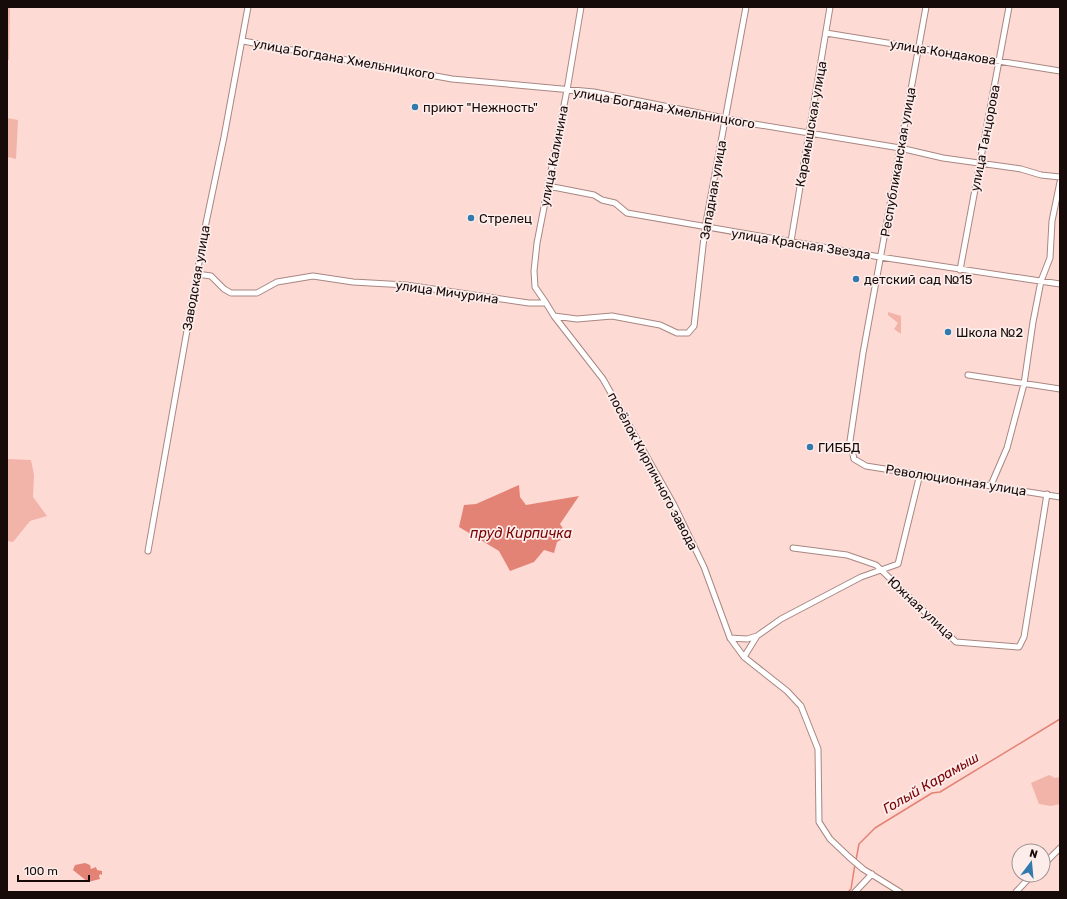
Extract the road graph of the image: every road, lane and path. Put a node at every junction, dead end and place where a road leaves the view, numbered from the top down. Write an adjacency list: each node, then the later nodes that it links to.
1 (248, 7): 8 (street, Заводская улица)
2 (582, 7): 12 (street, улица Калинина)
3 (746, 7): 13 (street, Западная улица)
4 (830, 7): 7 (street, Карамышская улица)
5 (926, 7): 9 (street, Республиканская улица)
6 (1009, 7): 10 (street, улица Танцорова)
7 (826, 33): 9 (street, улица Кондакова); 14 (street, Карамышская улица)
8 (243, 41): 12 (street, улица Богдана Хмельницкого); 24 (street, Заводская улица)
9 (919, 48): 10 (street, улица Кондакова); 15 (street, Республиканская улица)
10 (999, 60): 11 (street, улица Кондакова); 16 (street, улица Танцорова)
11 (1060, 71)
12 (567, 90): 13 (street, улица Богдана Хмельницкого); 19 (street, улица Калинина)
13 (726, 118): 14 (street, улица Богдана Хмельницкого); 20 (street, Западная улица)
14 (810, 133): 15 (street, улица Богдана Хмельницкого); 21 (street, Карамышская улица)
15 (900, 148): 16 (street, улица Богдана Хмельницкого); 22 (street, Республиканская улица)
16 (981, 164): 17 (street, улица Богдана Хмельницкого); 23 (street, улица Танцорова)
17 (1060, 177)
18 (1060, 182): 25 (street)
19 (548, 186): 20 (street, улица Красная Звезда); 27 (street, улица Калинина)
20 (705, 228): 21 (street, улица Красная Звезда); 28 (street, Западная улица)
21 (791, 241): 22 (street, улица Красная Звезда)
22 (880, 257): 23 (street, улица Красная Звезда); 32 (street, Республиканская улица)
23 (960, 270): 25 (street, улица Красная Звезда)
24 (197, 274): 27 (street, улица Мичурина); 38 (street, Заводская улица)
25 (1041, 281): 26 (street, улица Красная Звезда); 30 (street)
26 (1060, 284)
27 (546, 303): 28 (street)
28 (554, 316): 41 (street, посёлок Кирпичного завода)
29 (968, 375): 30 (street)
30 (1024, 384): 31 (street); 34 (street)
31 (1060, 389)
32 (854, 459): 33 (street, Революционная улица)
33 (920, 474): 34 (street, Революционная улица); 39 (street)
34 (992, 485): 35 (street, Революционная улица)
35 (1047, 494): 36 (street, Революционная улица); 39 (street, Южная улица)
36 (1060, 497)
37 (793, 548): 39 (street, Южная улица)
38 (148, 550)
39 (882, 571): 40 (street)
40 (757, 636): 41 (street); 42 (street)
41 (730, 638): 42 (street, посёлок Кирпичного завода)
42 (744, 657): 45 (street, посёлок Кирпичного завода)
43 (1060, 848): 44 (street)
44 (1051, 857)
45 (872, 874): 47 (street); 48 (street, посёлок Кирпичного завода)
46 (1024, 883): 49 (street)
47 (855, 892)
48 (900, 892)
49 (1016, 892)

